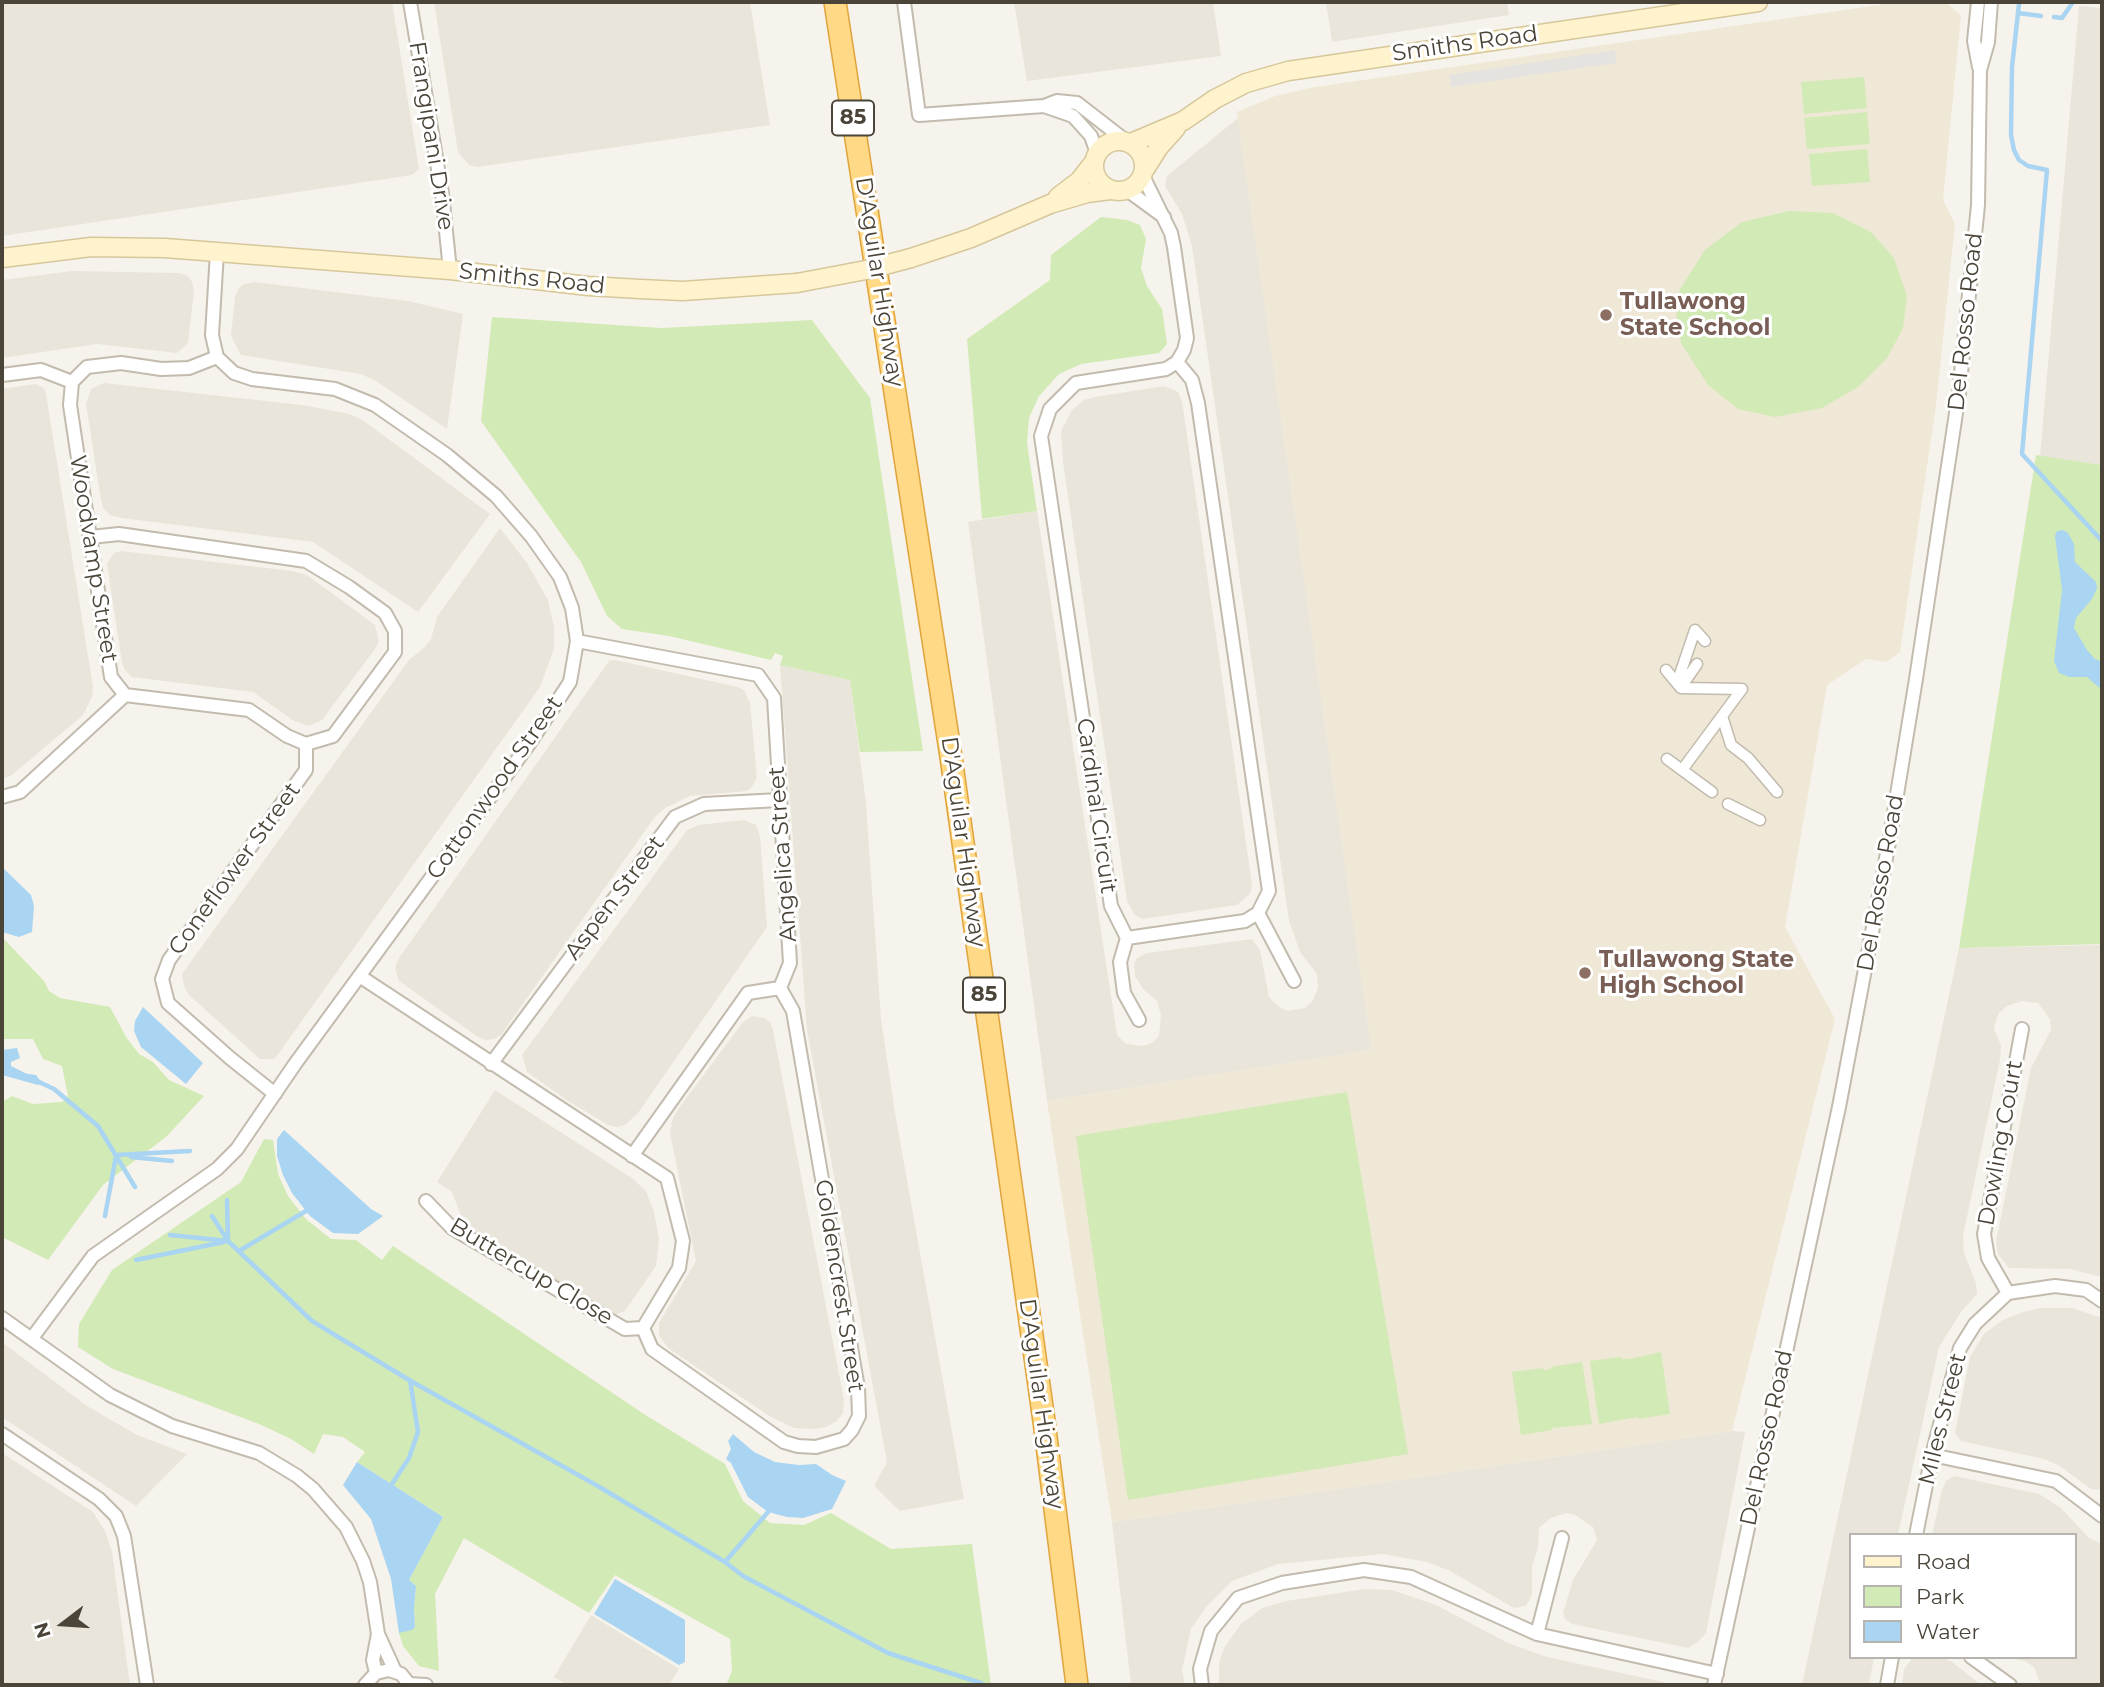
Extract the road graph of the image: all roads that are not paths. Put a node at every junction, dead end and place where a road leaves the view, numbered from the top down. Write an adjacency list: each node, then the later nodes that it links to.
1 (410, 2): 19 (street, Frangipani Drive)
2 (835, 2): 73 (highway, D'Aguilar Highway / 85)
3 (904, 2): 9 (street)
4 (1758, 2): 7 (main road, Smiths Road)
5 (1978, 2): 8 (street, Del Rosso Road)
6 (1991, 2): 8 (street, Del Rosso Road)
7 (1715, 5): 10 (main road, Smiths Road)
8 (1980, 70): 68 (street, Del Rosso Road)
9 (1044, 106): 11 (street); 12 (street)
10 (1183, 121): 11 (main road, Smiths Road); 13 (main road, Smiths Road)
11 (1128, 142): 12 (main road); 13 (main road)
12 (1095, 158): 14 (main road); 15 (main road, Smiths Road)
13 (1144, 172): 14 (main road); 16 (street)
14 (1119, 190): 15 (main road, Smiths Road); 16 (street)
15 (1050, 204): 19 (main road, Smiths Road, bridge)
16 (1164, 217): 21 (street)
17 (217, 252): 18 (main road, Smiths Road); 19 (main road, Smiths Road); 20 (street)
18 (2, 258)
19 (450, 270)
20 (217, 357): 23 (street); 25 (street, Cottonwood Street)
21 (1177, 362): 41 (street); 42 (street, Cardinal Circuit)
22 (2, 375): 23 (street)
23 (72, 382): 24 (street, Woodvamp Street)
24 (91, 537): 30 (street, Woodvamp Street); 32 (street)
25 (577, 641): 38 (street, Angelica Street); 43 (street, Cottonwood Street)
26 (1706, 641): 29 (street)
27 (1697, 664): 29 (street)
28 (1667, 670): 29 (street)
29 (1679, 685): 31 (street)
30 (125, 695): 32 (street); 37 (street)
31 (1722, 716): 34 (street); 36 (street)
32 (306, 744): 49 (street, Coneflower Street)
33 (1667, 759): 34 (street)
34 (1682, 770): 35 (street)
35 (1712, 792)
36 (1777, 792)
37 (2, 796)
38 (779, 800): 45 (street, Angelica Street); 48 (street, Aspen Street)
39 (1728, 804): 40 (street)
40 (1759, 820)
41 (1258, 913): 42 (street); 44 (street)
42 (1127, 938): 46 (street)
43 (361, 977): 48 (street); 49 (street, Cottonwood Street)
44 (1294, 981)
45 (780, 988): 50 (street); 55 (street, Goldencrest Street)
46 (1139, 1020)
47 (2022, 1029): 52 (street, Dowling Court)
48 (491, 1064): 50 (street)
49 (275, 1094): 56 (street, Cottonwood Street)
50 (632, 1156): 55 (street)
51 (426, 1201): 55 (street, Buttercup Close)
52 (2008, 1293): 53 (street); 58 (street, Miles Street)
53 (2102, 1301)
54 (2, 1318): 56 (street)
55 (643, 1328)
56 (32, 1338): 62 (street)
57 (2, 1434): 70 (street)
58 (1932, 1455): 59 (street); 60 (street, Miles Street)
59 (2102, 1516)
60 (1916, 1533)
61 (1562, 1538): 63 (street)
62 (378, 1634): 66 (street); 67 (street)
63 (1537, 1634): 68 (street); 74 (street)
64 (1892, 1659): 75 (street)
65 (1974, 1659): 76 (street)
66 (395, 1671): 67 (street); 69 (street)
67 (376, 1673): 71 (street)
68 (1715, 1680)
69 (410, 1684): 72 (street)
70 (147, 1685)
71 (365, 1685)
72 (426, 1685)
73 (1077, 1685)
74 (1202, 1685)
75 (1887, 1685)
76 (2010, 1685)

